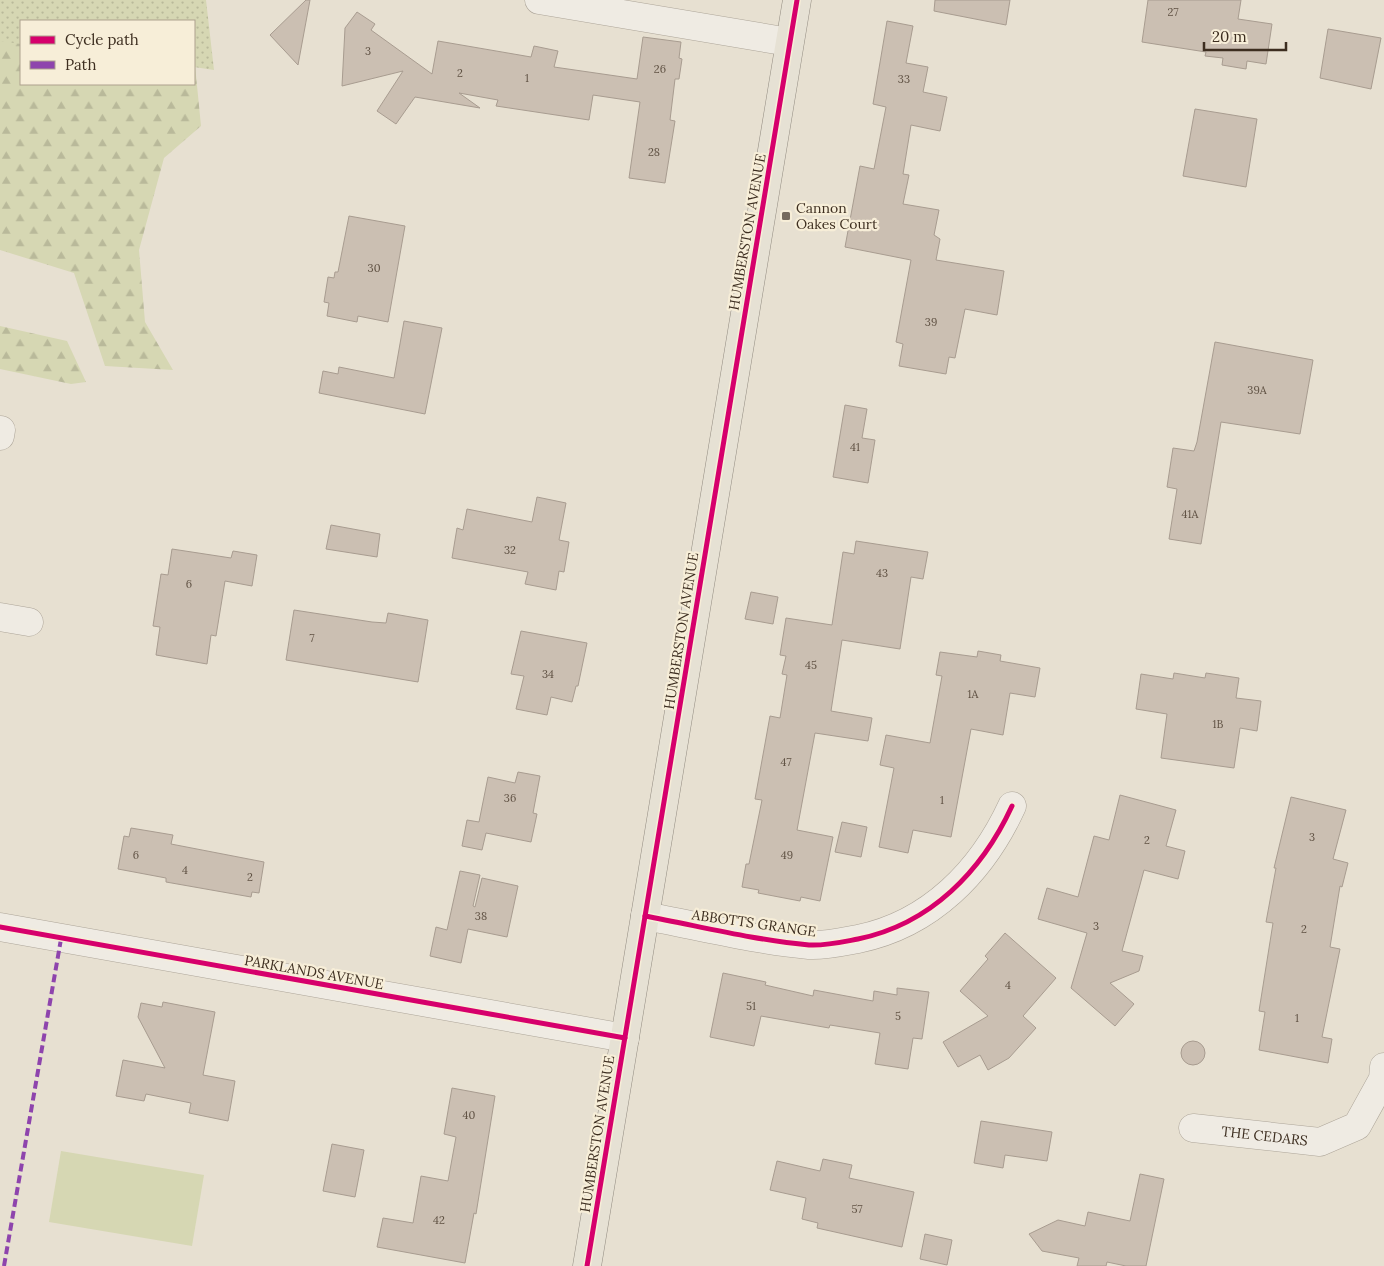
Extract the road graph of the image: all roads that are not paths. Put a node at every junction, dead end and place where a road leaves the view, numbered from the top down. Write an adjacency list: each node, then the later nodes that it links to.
1 (538, 0): 3 (street)
2 (797, 0): 3 (main road, HUMBERSTON AVENUE)
3 (789, 42): 7 (main road, HUMBERSTON AVENUE)
4 (0, 617): 5 (street)
5 (29, 622)
6 (1012, 806): 7 (street, ABBOTTS GRANGE)
7 (645, 916): 9 (main road, HUMBERSTON AVENUE)
8 (0, 927): 9 (street, PARKLANDS AVENUE)
9 (625, 1038): 12 (main road, HUMBERSTON AVENUE)
10 (1384, 1067): 11 (street, THE CEDARS)
11 (1193, 1128)
12 (587, 1266)

